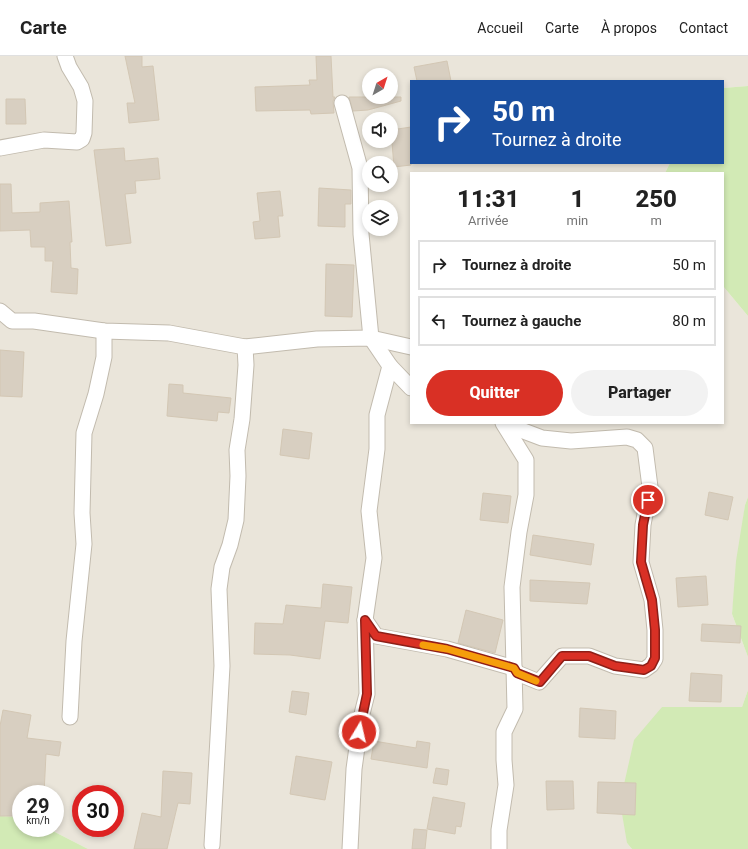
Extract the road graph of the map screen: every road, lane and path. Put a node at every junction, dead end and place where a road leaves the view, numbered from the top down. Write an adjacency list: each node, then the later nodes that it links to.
1 (65, 56): 3 (street)
2 (342, 103): 6 (street)
3 (0, 148)
4 (0, 311): 5 (street)
5 (104, 331): 7 (street); 15 (street)
6 (371, 338): 7 (street); 8 (street); 9 (street)
7 (245, 347): 16 (street)
8 (410, 347)
9 (390, 366): 10 (street); 13 (street)
10 (410, 387)
11 (504, 424): 14 (street)
12 (509, 424): 14 (street)
13 (365, 620): 14 (street); 17 (street)
14 (514, 668): 18 (street)
15 (70, 717)
16 (212, 845)
17 (350, 849)
18 (499, 849)

